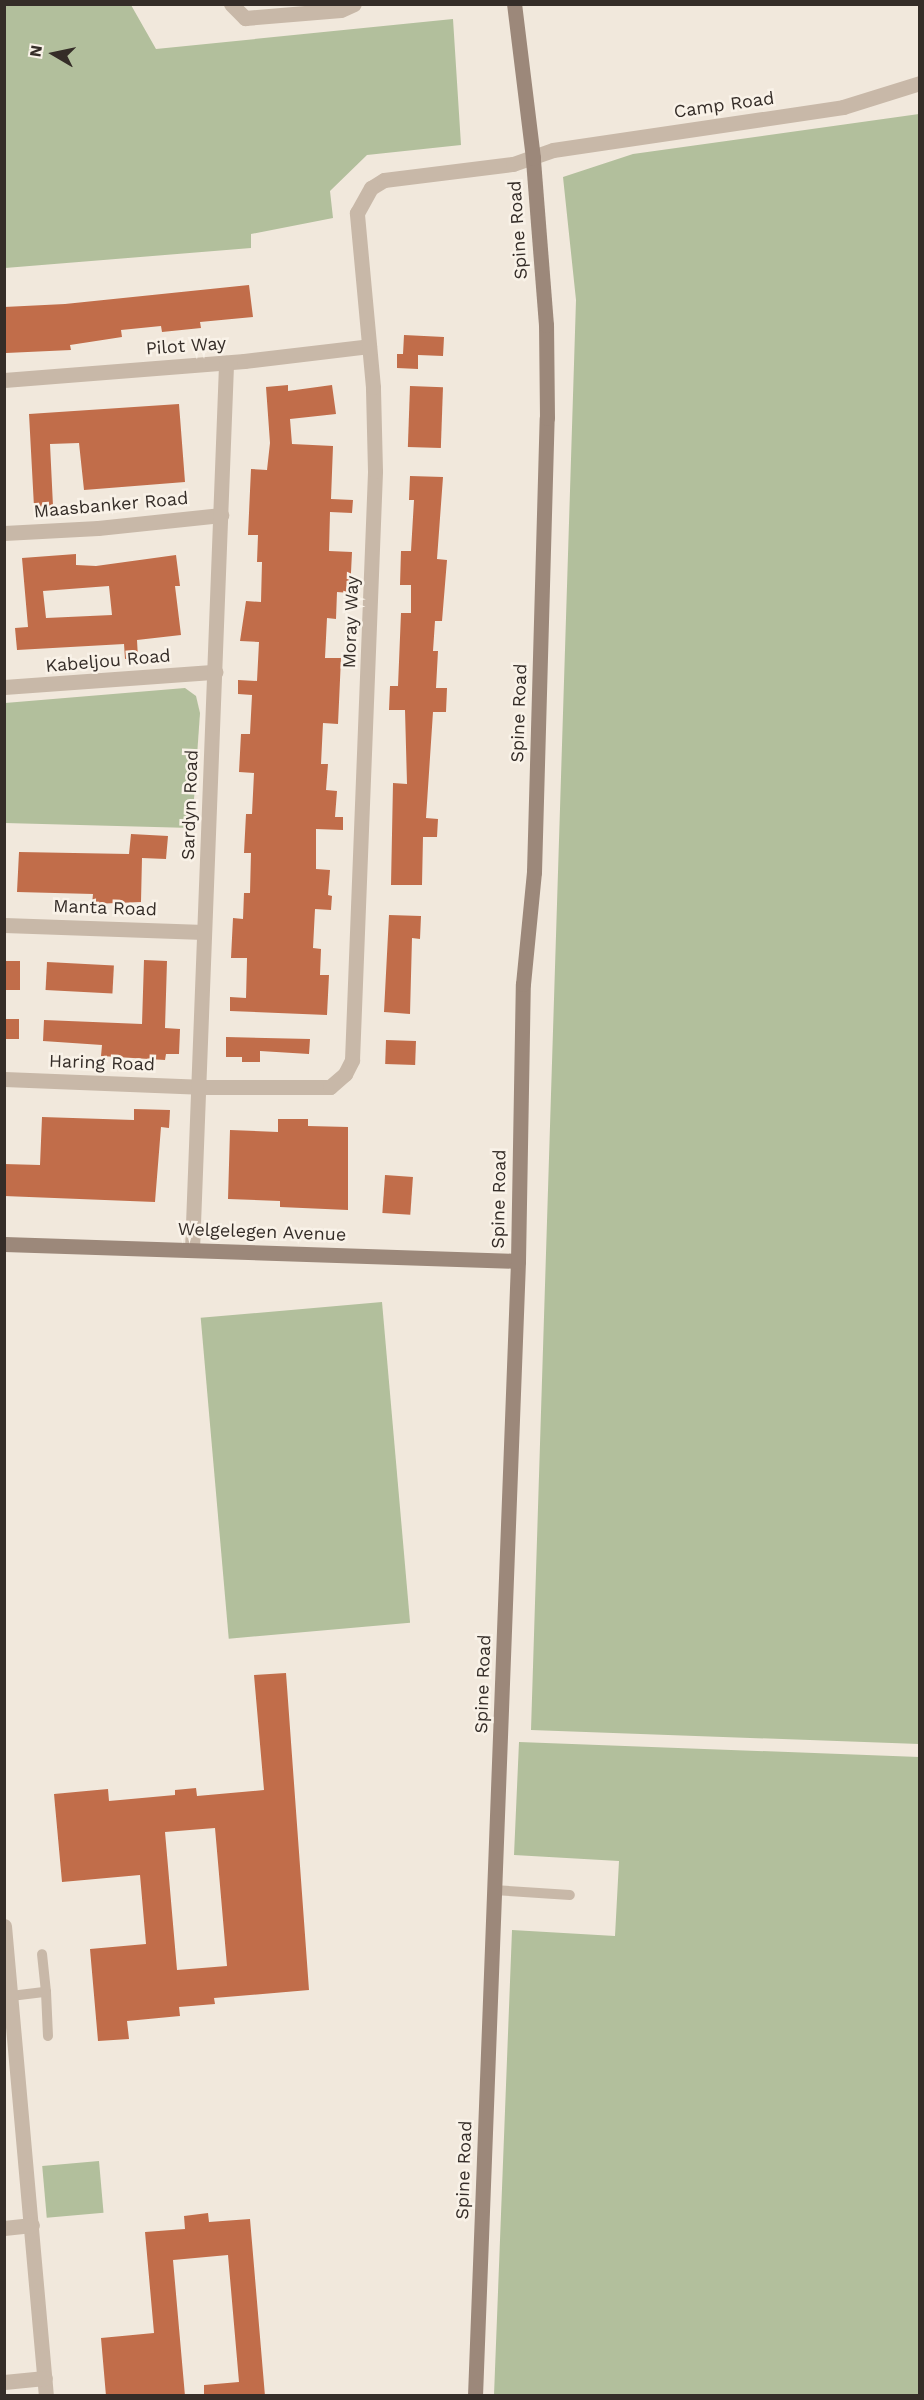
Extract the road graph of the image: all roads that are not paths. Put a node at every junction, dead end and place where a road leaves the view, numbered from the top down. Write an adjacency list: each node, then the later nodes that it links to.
1 (231, 4): 2 (street)
2 (354, 4)
3 (514, 4): 5 (main road, Spine Road)
4 (920, 84): 5 (street, Camp Road)
5 (532, 158): 6 (street, Moray Way); 19 (main road, Spine Road)
6 (369, 346): 7 (street, Pilot Way); 16 (street, Moray Way)
7 (226, 363): 8 (street, Pilot Way); 9 (street, Sardyn Road)
8 (4, 380)
9 (221, 515): 10 (street, Maasbanker Road); 11 (street, Sardyn Road)
10 (4, 533)
11 (215, 672): 12 (street, Kabeljou Road); 14 (street, Sardyn Road)
12 (4, 687)
13 (4, 925): 14 (street, Manta Road)
14 (204, 932): 16 (street, Sardyn Road)
15 (4, 1079): 16 (street, Haring Road)
16 (199, 1087): 18 (street, Sardyn Road)
17 (4, 1244): 18 (main road, Welgelegen Avenue)
18 (192, 1250): 19 (main road, Welgelegen Avenue)
19 (518, 1261): 20 (main road, Spine Road)
20 (494, 1890): 21 (lane); 33 (main road, Spine Road)
21 (570, 1895)
22 (4, 1926): 25 (street)
23 (42, 1954): 24 (lane)
24 (46, 1992): 25 (lane); 26 (lane)
25 (11, 1996): 27 (street)
26 (48, 2036)
27 (11, 2072): 28 (street)
28 (32, 2225): 29 (street); 30 (street)
29 (4, 2228)
30 (45, 2378): 31 (street); 32 (street)
31 (4, 2382)
32 (46, 2396)
33 (475, 2396)

